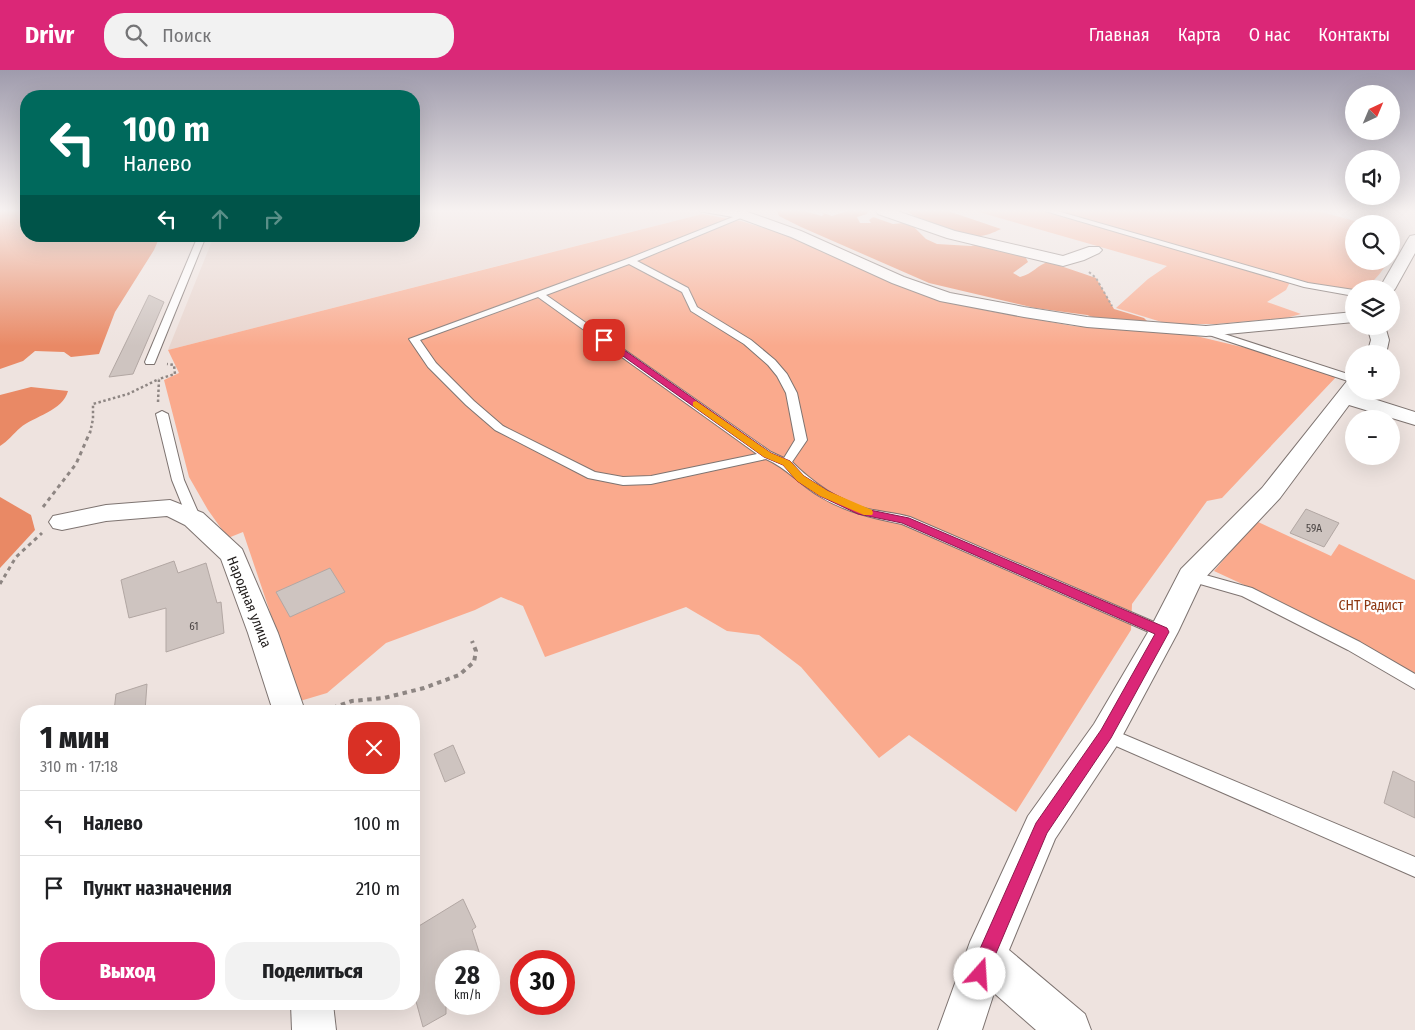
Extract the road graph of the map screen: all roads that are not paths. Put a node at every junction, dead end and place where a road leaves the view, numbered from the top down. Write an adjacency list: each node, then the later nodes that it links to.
1 (194, 256): 14 (lane)
2 (643, 256): 8 (lane)
3 (844, 256): 13 (street)
4 (1036, 256): 5 (street)
5 (1082, 256)
6 (1207, 256): 10 (lane)
7 (1406, 256): 9 (street)
8 (630, 261): 11 (lane); 21 (lane)
9 (1392, 280)
10 (1345, 292)
11 (539, 294): 20 (lane); 20 (lane)
12 (1345, 318): 13 (street)
13 (1206, 331): 15 (lane)
14 (150, 362)
15 (1345, 384)
16 (1345, 395): 24 (street)
17 (1376, 400): 19 (street)
18 (162, 414): 22 (lane)
19 (1415, 420)
20 (767, 455): 21 (lane)
21 (786, 463): 25 (lane)
22 (194, 519): 23 (street, Народная улица); 27 (street, Народная улица)
23 (62, 522)
24 (1191, 576): 25 (street); 26 (lane)
25 (1163, 632): 28 (street)
26 (1415, 682)
27 (287, 705)
28 (1106, 734): 29 (lane); 30 (street)
29 (1415, 867)
30 (985, 957): 33 (street); 34 (street)
31 (312, 1010): 32 (street)
32 (314, 1030)
33 (960, 1030)
34 (1070, 1030)

